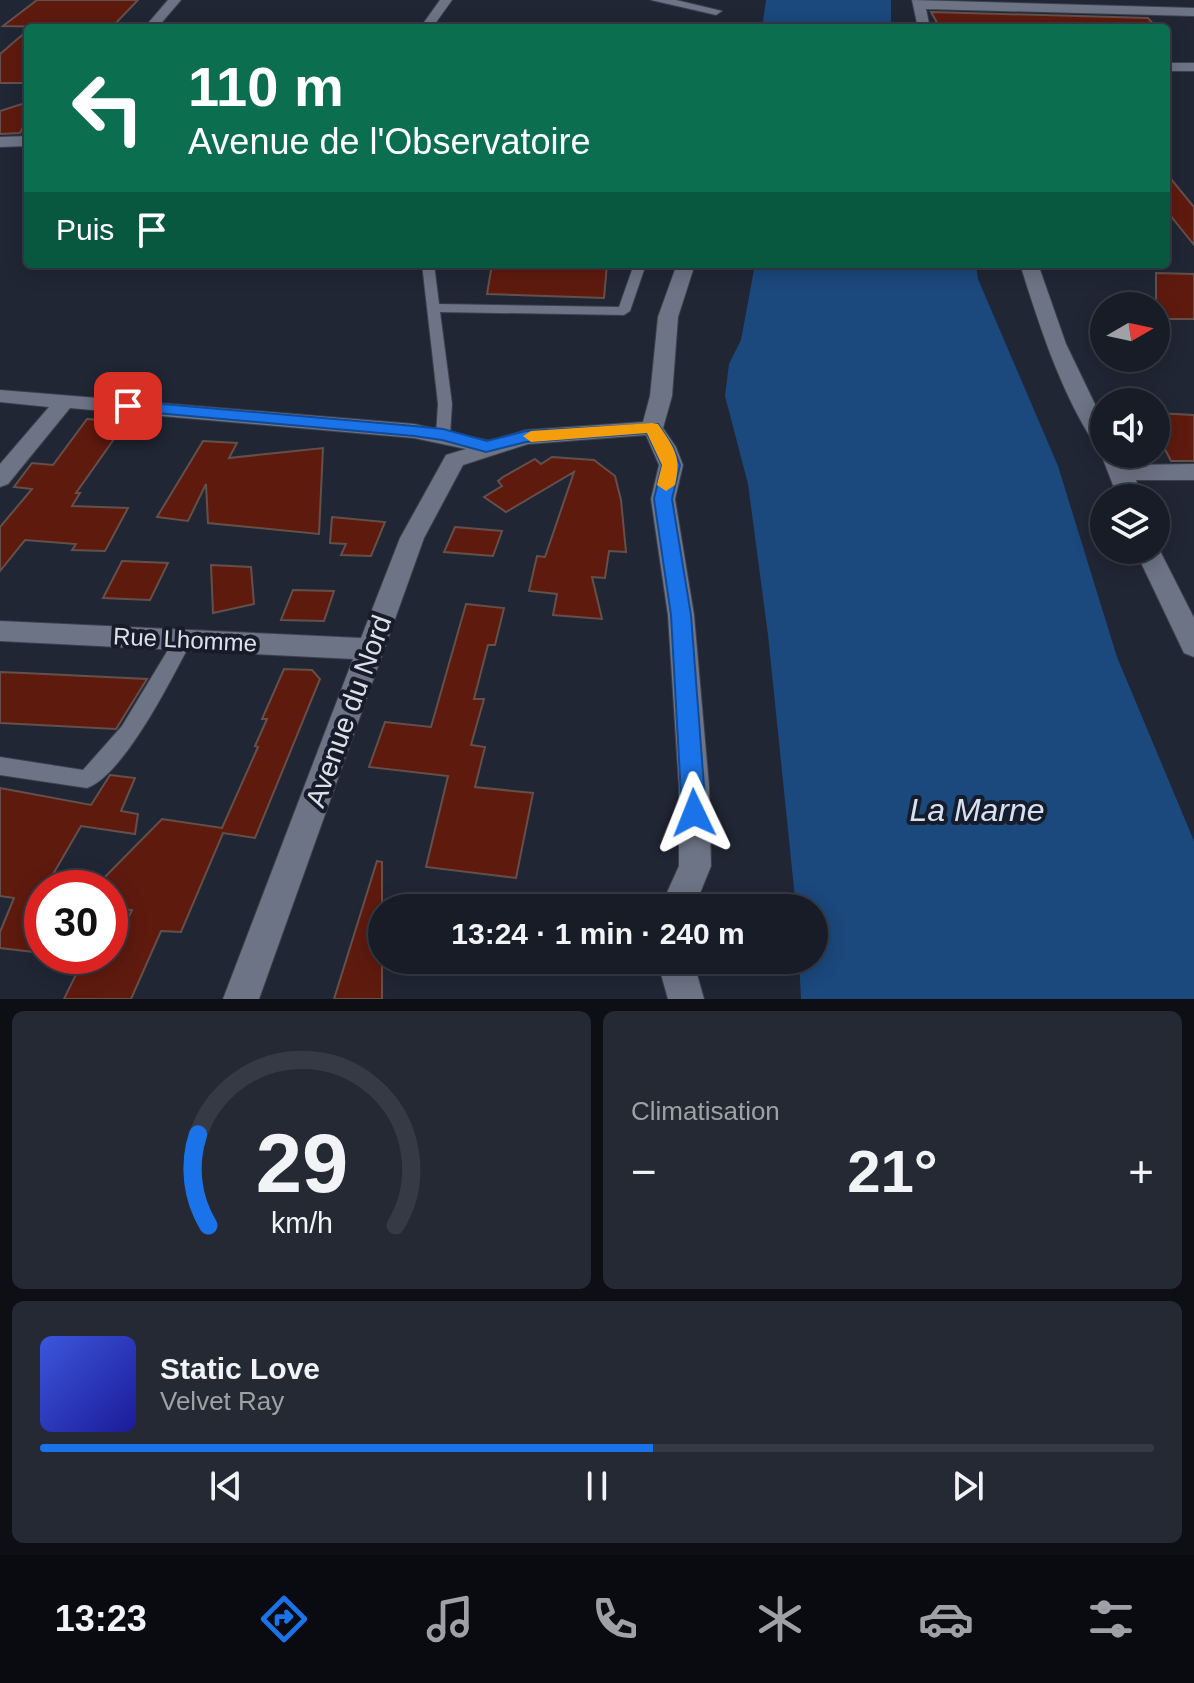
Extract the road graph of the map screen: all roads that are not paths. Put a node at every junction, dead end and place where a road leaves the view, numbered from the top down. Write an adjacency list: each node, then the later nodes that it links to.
1 (175, 0): 9 (street)
2 (446, 0): 10 (street)
3 (657, 0): 11 (street)
4 (1162, 0): 6 (street)
5 (918, 3): 6 (street); 12 (street)
6 (1179, 11): 7 (street); 8 (street)
7 (1194, 12)
8 (1194, 21)
9 (154, 24)
10 (429, 24)
11 (721, 24)
12 (923, 24)
13 (1170, 67): 14 (street)
14 (1194, 67)
15 (24, 141): 16 (street)
16 (0, 142)
17 (428, 268): 21 (lane)
18 (685, 268): 25 (street)
19 (1030, 268): 24 (street)
20 (638, 270): 21 (lane)
21 (433, 308): 26 (lane)
22 (0, 396): 23 (street)
23 (65, 401): 26 (street); 30 (street)
24 (1090, 418)
25 (652, 428): 27 (street, Avenue du Nord); 37 (street)
26 (443, 435): 27 (street)
27 (486, 447): 35 (street, Avenue du Nord)
28 (1160, 468): 29 (street)
29 (1194, 472)
30 (0, 479)
31 (1155, 564): 34 (street)
32 (0, 631): 33 (street, Rue Lhomme)
33 (183, 640): 35 (street, Rue Lhomme); 36 (lane)
34 (1194, 646)
35 (371, 649): 39 (street, Avenue du Nord)
36 (0, 766)
37 (683, 894)
38 (679, 974): 40 (street)
39 (241, 999)
40 (686, 999)

